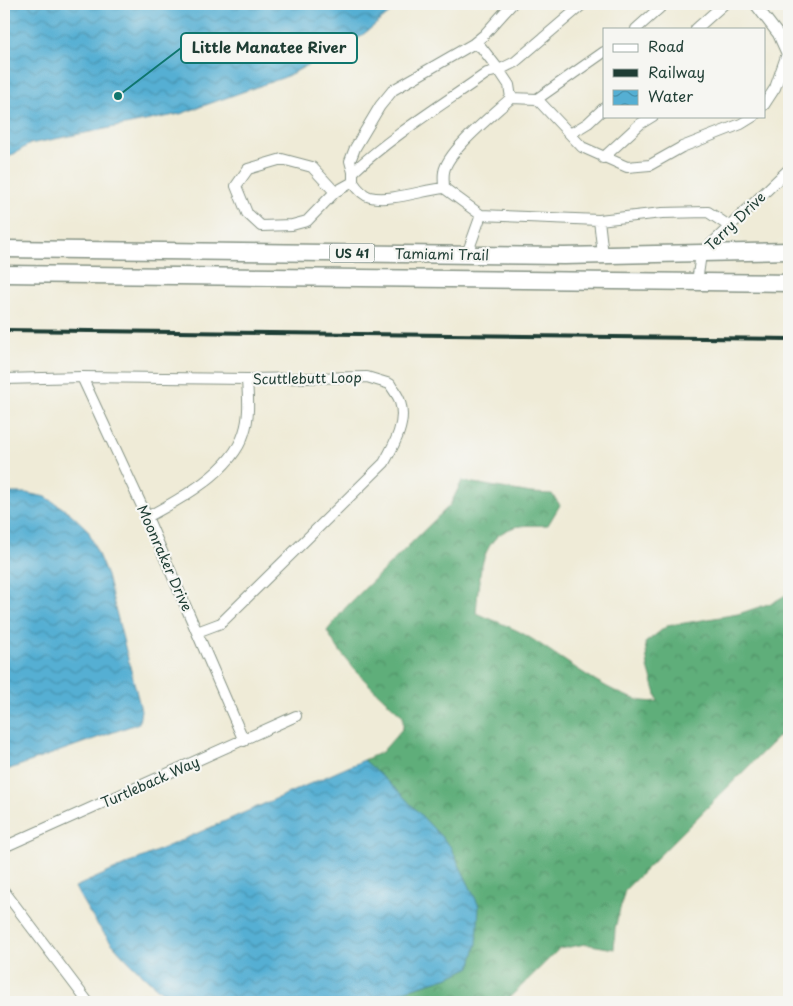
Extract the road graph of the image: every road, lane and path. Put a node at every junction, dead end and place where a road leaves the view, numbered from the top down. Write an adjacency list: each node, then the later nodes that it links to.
1 (512, 4): 9 (street)
2 (583, 4): 11 (street)
3 (664, 4): 7 (street)
4 (724, 4): 8 (street)
5 (755, 4): 6 (street)
6 (767, 26): 14 (street)
7 (637, 28)
8 (697, 28)
9 (473, 44): 11 (street); 21 (street)
10 (603, 53): 13 (street)
11 (499, 70): 12 (street); 21 (street)
12 (510, 98): 13 (street); 22 (street)
13 (537, 100): 18 (street)
14 (766, 102)
15 (603, 109): 18 (street)
16 (650, 118): 19 (street)
17 (751, 118): 19 (street)
18 (570, 134): 19 (street)
19 (603, 158)
20 (789, 170): 26 (street, Terry Drive)
21 (353, 177): 22 (street); 23 (street)
22 (444, 188): 24 (street)
23 (334, 192): 23 (street)
24 (481, 215): 25 (street); 29 (street)
25 (599, 220): 26 (street); 31 (street)
26 (729, 226): 30 (street, Terry Drive)
27 (4, 249): 29 (main road, Tamiami Trail / US 41)
28 (789, 251): 30 (main road, Tamiami Trail / US 41)
29 (468, 254): 31 (main road, Tamiami Trail / US 41)
30 (701, 254): 31 (main road, Tamiami Trail / US 41); 33 (street, Terry Drive)
31 (603, 255)
32 (4, 274): 33 (main road, Tamiami Trail / US 41)
33 (697, 282): 34 (main road, Tamiami Trail / US 41)
34 (789, 283)
35 (82, 376): 36 (street, Scuttlebutt Loop); 37 (street, Scuttlebutt Loop); 38 (street, Moonraker Drive)
36 (4, 379)
37 (247, 379): 38 (street); 39 (street, Scuttlebutt Loop)
38 (147, 517): 39 (street, Moonraker Drive)
39 (197, 632): 41 (street, Moonraker Drive)
40 (296, 716): 41 (street, Turtleback Way)
41 (244, 741): 42 (street, Turtleback Way)
42 (4, 848)
43 (4, 891): 44 (street)
44 (88, 1002)

